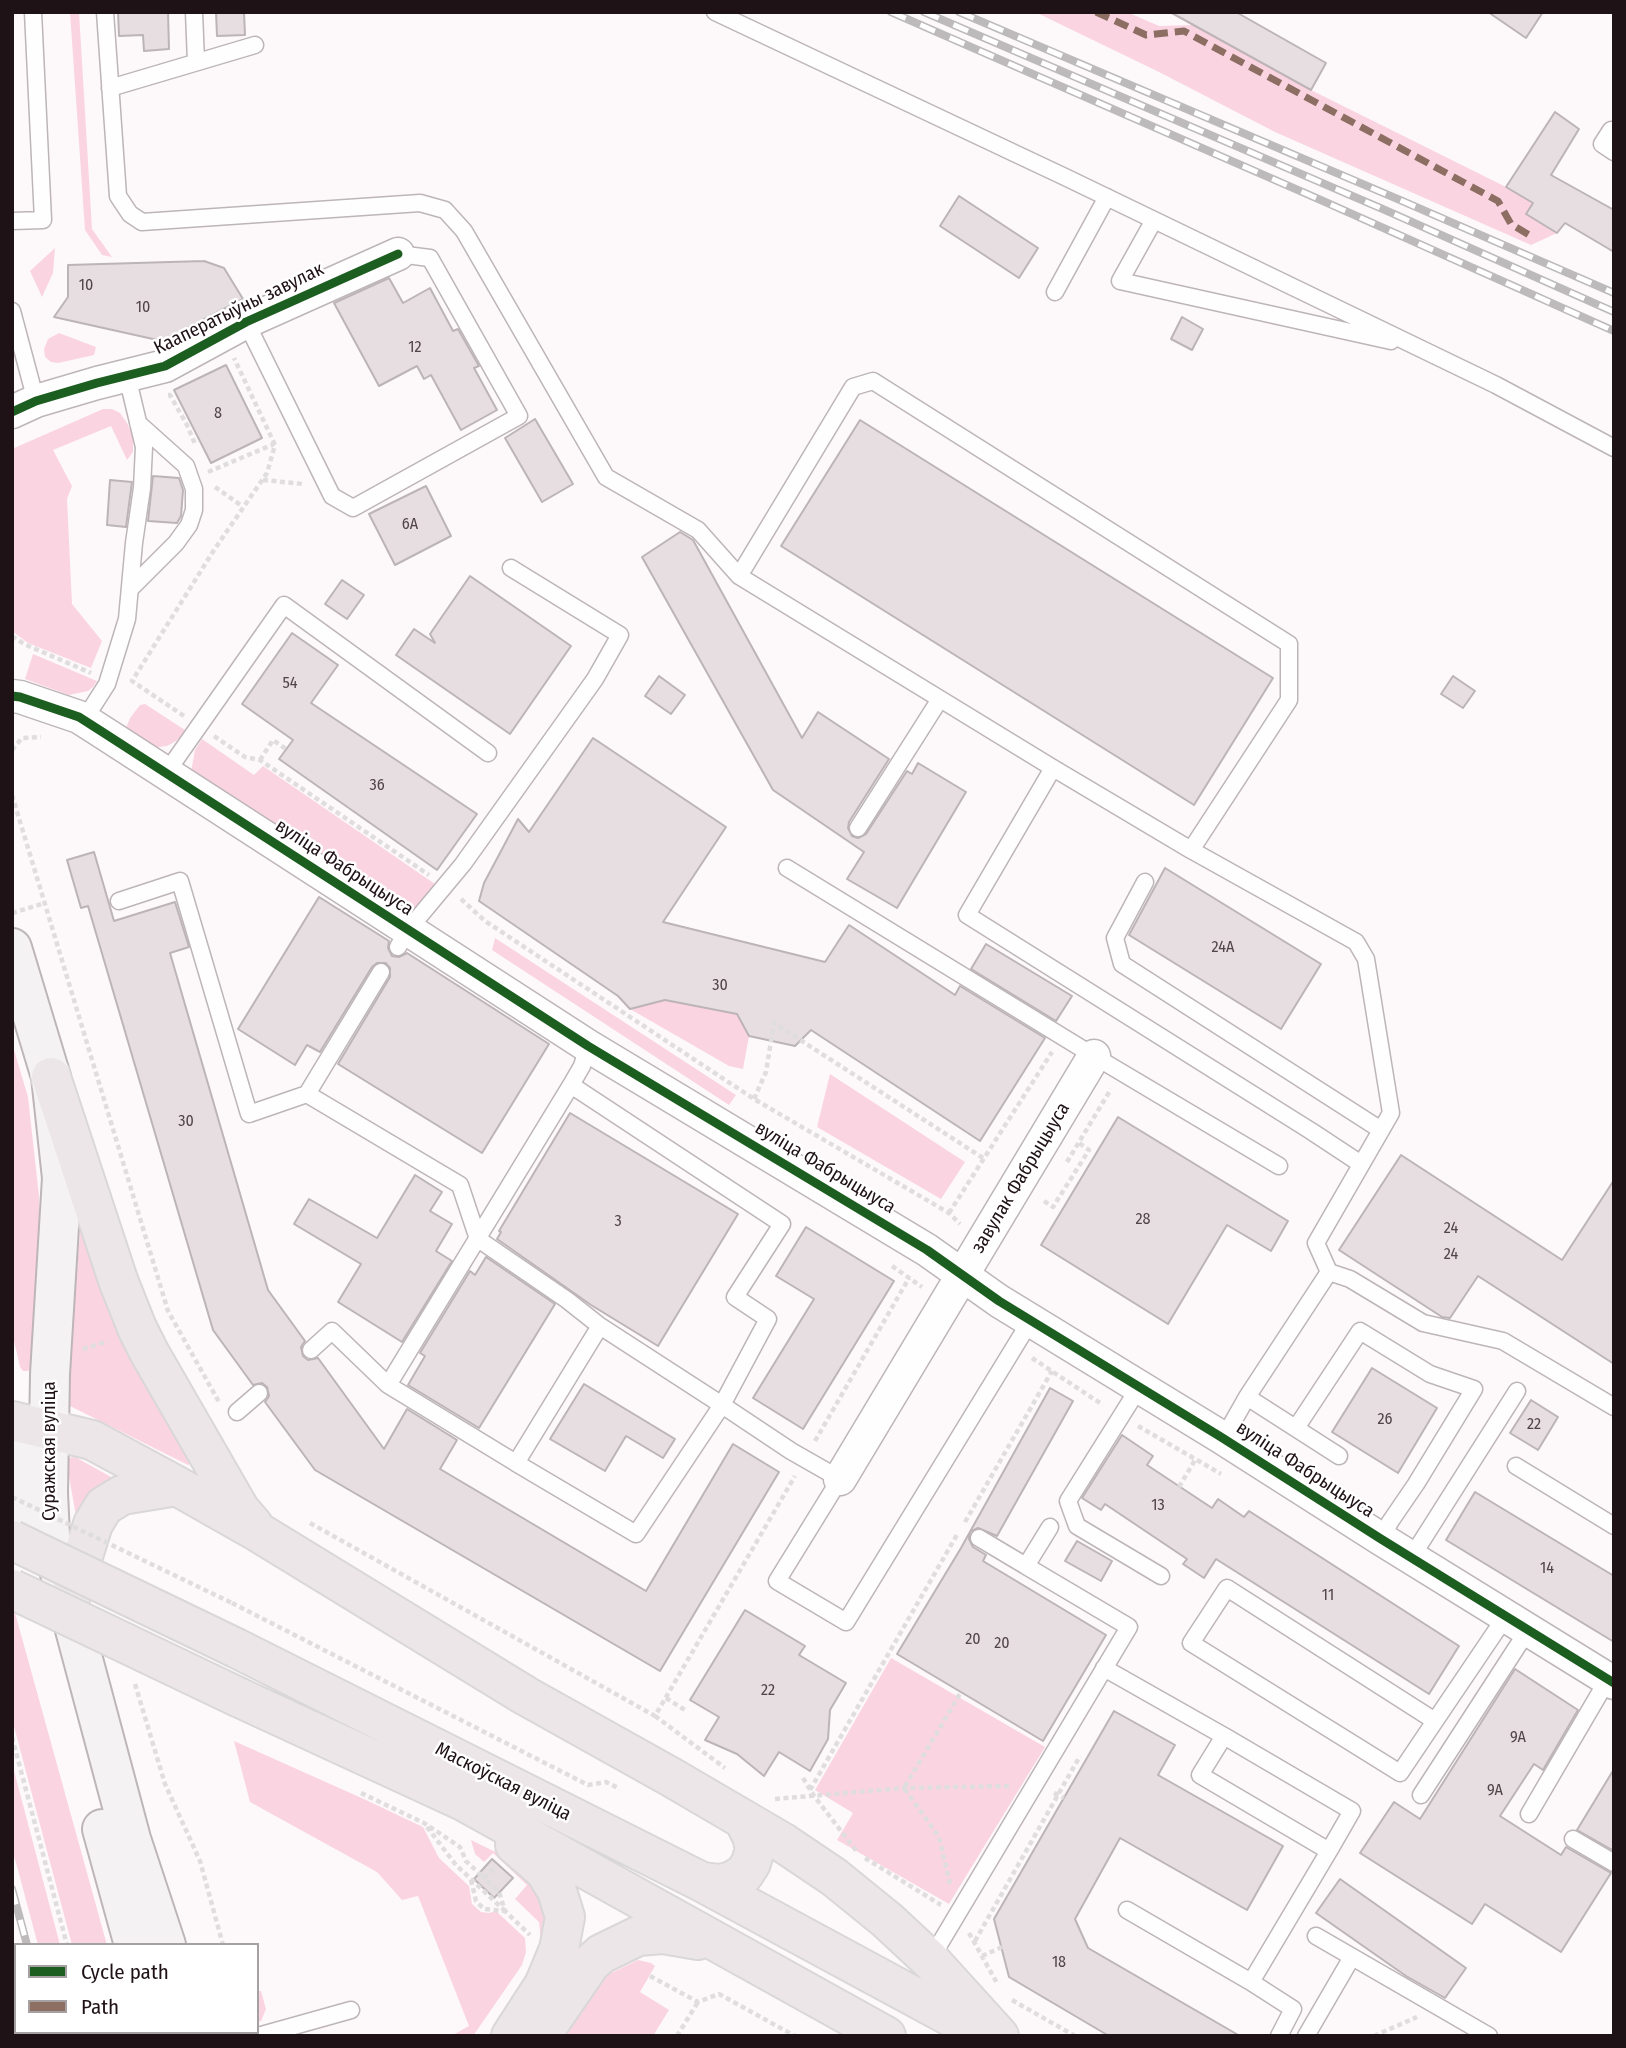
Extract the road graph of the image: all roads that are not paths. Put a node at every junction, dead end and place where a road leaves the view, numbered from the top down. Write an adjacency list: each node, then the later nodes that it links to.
1 (33, 12): 12 (lane)
2 (105, 12): 7 (lane)
3 (194, 12): 6 (lane)
4 (715, 12): 10 (lane)
5 (255, 45): 6 (lane)
6 (196, 62): 7 (lane)
7 (110, 88): 23 (lane)
8 (1611, 130): 9 (lane)
9 (1614, 152)
10 (1107, 197): 11 (lane); 14 (lane)
11 (1154, 220): 17 (lane); 17 (lane)
12 (12, 221)
13 (398, 254): 16 (street, Кааператыўны завулак); 16 (lane)
14 (1055, 292)
15 (12, 311): 19 (lane)
16 (246, 322): 18 (street, Кааператыўны завулак)
17 (1418, 347): 21 (lane)
18 (127, 376): 19 (street, Кааператыўны завулак); 20 (lane)
19 (24, 407)
20 (138, 423): 24 (lane); 24 (lane)
21 (1614, 448)
22 (511, 568): 36 (lane)
23 (739, 576): 26 (lane); 32 (lane)
24 (130, 589): 27 (lane)
25 (12, 696): 27 (street, вуліца Фабрыцыуса)
26 (940, 699): 29 (lane); 31 (lane)
27 (84, 720): 30 (street, вуліца Фабрыцыуса)
28 (488, 753): 30 (lane)
29 (1053, 768): 32 (lane); 45 (lane)
30 (166, 773): 36 (street, вуліца Фабрыцыуса)
31 (858, 828)
32 (1191, 850): 44 (lane)
33 (787, 868): 40 (lane)
34 (1145, 882): 44 (lane)
35 (119, 901): 43 (lane)
36 (403, 938): 39 (street, вуліца Фабрыцыуса)
37 (12, 948): 41 (main road, Суражская вуліца)
38 (381, 972): 43 (lane)
39 (588, 1046): 42 (lane); 49 (street, вуліца Фабрыцыуса)
40 (1094, 1056): 46 (lane); 49 (street, завулак Фабрыцыуса)
41 (51, 1077): 63 (main road, Суражская вуліца); 72 (main road)
42 (572, 1085): 47 (lane); 58 (lane)
43 (307, 1094): 47 (lane)
44 (1381, 1130): 45 (lane)
45 (1361, 1164): 48 (lane)
46 (1279, 1166)
47 (478, 1239): 51 (lane); 53 (lane)
48 (1329, 1272): 57 (lane); 59 (lane)
49 (962, 1275): 50 (street, вуліца Фабрыцыуса); 68 (street, завулак Фабрыцыуса)
50 (1031, 1320): 54 (street, вуліца Фабрыцыуса); 68 (lane)
51 (600, 1326): 58 (lane); 66 (lane)
52 (312, 1350): 53 (lane)
53 (388, 1385): 66 (lane)
54 (1140, 1386): 64 (street, вуліца Фабрыцыуса); 78 (lane)
55 (1517, 1391): 76 (lane)
56 (259, 1393): 60 (lane)
57 (1247, 1397): 62 (lane); 64 (lane)
58 (722, 1405): 66 (lane); 68 (lane)
59 (1614, 1408)
60 (230, 1410)
61 (12, 1421): 63 (main road)
62 (1296, 1428): 65 (lane); 74 (lane)
63 (31, 1433): 69 (main road); 80 (main road, Суражская вуліца); 96 (main road, Суражская вуліца)
64 (1221, 1437): 74 (street, вуліца Фабрыцыуса)
65 (1339, 1457)
66 (516, 1463)
67 (1516, 1466): 70 (lane)
68 (840, 1479)
69 (177, 1486): 72 (main road); 80 (main road)
70 (1614, 1526)
71 (1050, 1527): 77 (lane)
72 (258, 1532): 88 (main road)
73 (979, 1538): 77 (lane)
74 (1381, 1539): 76 (street, вуліца Фабрыцыуса)
75 (12, 1540): 93 (main road, Маскоўская вуліца, bridge)
76 (1411, 1558): 81 (street, вуліца Фабрыцыуса)
77 (1026, 1566): 82 (lane)
78 (1161, 1576)
79 (12, 1589): 87 (main road, Маскоўская вуліца, bridge)
80 (68, 1605): 97 (main road, Суражская вуліца)
81 (1517, 1623): 83 (street, вуліца Фабрыцыуса); 84 (lane); 86 (lane)
82 (1104, 1668): 85 (lane); 100 (lane)
83 (1611, 1681): 89 (lane)
84 (1435, 1721): 84 (lane)
85 (1224, 1736): 91 (lane); 91 (lane)
86 (1421, 1795)
87 (463, 1801): 98 (main road, Маскоўская вуліца); 104 (main road)
88 (756, 1810): 93 (main road); 100 (main road)
89 (1530, 1814)
90 (1573, 1839): 92 (lane)
91 (1329, 1851): 101 (lane)
92 (1614, 1863)
93 (702, 1882): 107 (main road, Маскоўская вуліца)
94 (1127, 1910): 101 (lane)
95 (1316, 1936): 99 (lane)
96 (133, 1943)
97 (165, 1943)
98 (717, 1943): 105 (main road); 106 (main road, Маскоўская вуліца)
99 (1352, 1957): 110 (lane); 111 (lane)
100 (930, 1960): 108 (main road)
101 (1251, 1982): 109 (lane)
102 (351, 2010): 103 (lane)
103 (258, 2036)
104 (511, 2036)
105 (541, 2036)
106 (886, 2036)
107 (986, 2036)
108 (999, 2036)
109 (1279, 2036)
110 (1306, 2036)
111 (1489, 2036)

